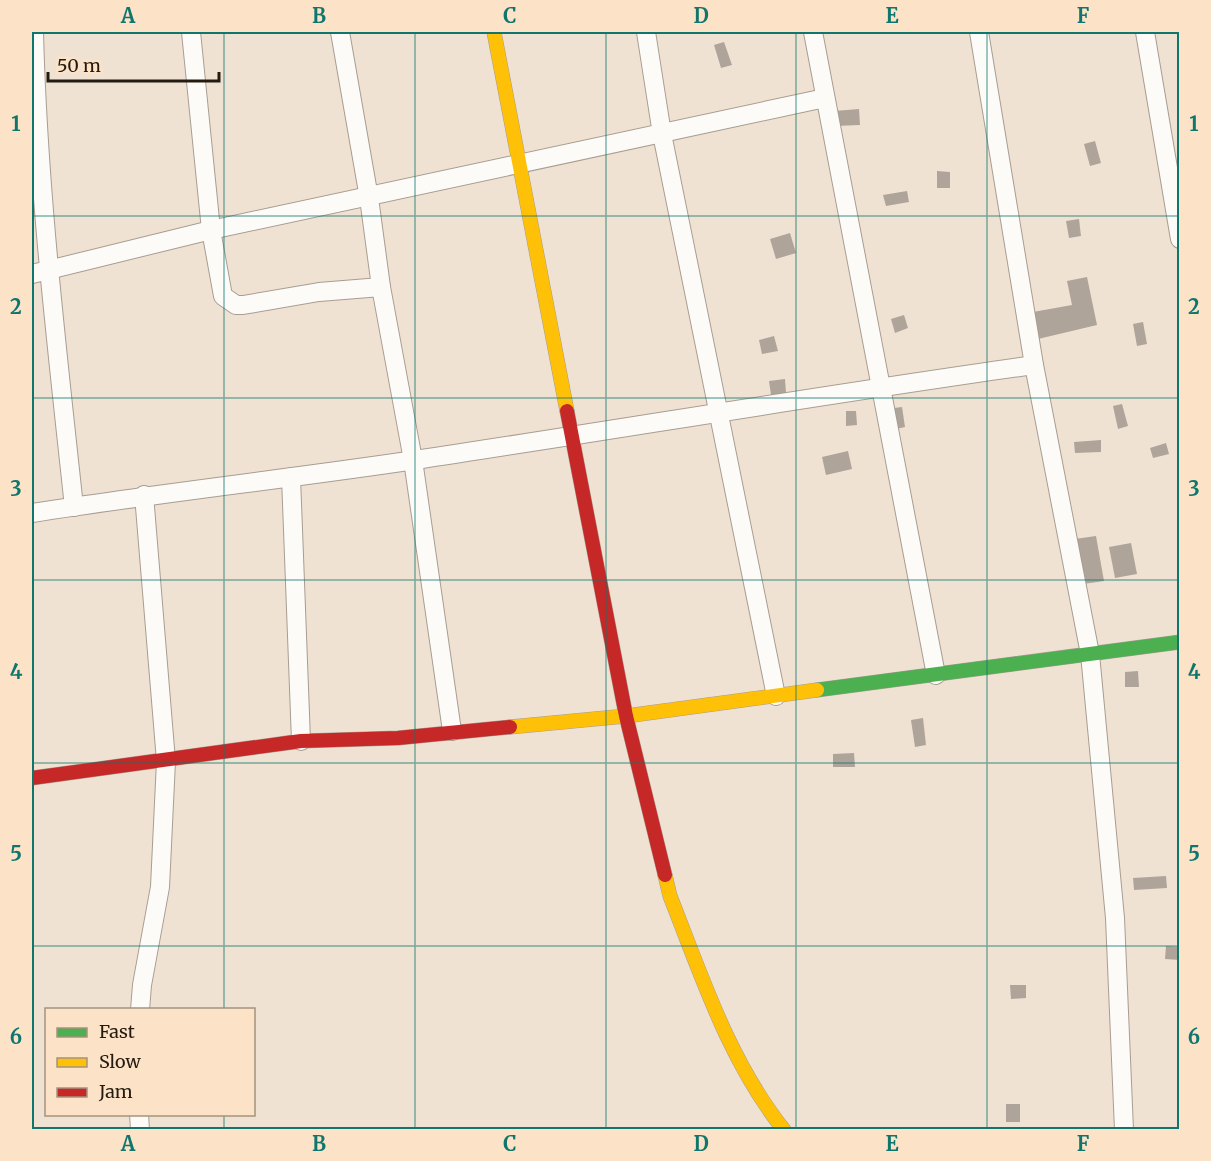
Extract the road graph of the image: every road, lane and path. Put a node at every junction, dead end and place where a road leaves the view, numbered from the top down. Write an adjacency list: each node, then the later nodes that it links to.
1 (34, 32): 15 (street)
2 (191, 32): 13 (street)
3 (340, 32): 12 (street)
4 (494, 32): 11 (street)
5 (646, 32): 10 (street)
6 (813, 32): 9 (street)
7 (979, 32): 17 (street)
8 (1145, 32): 14 (street)
9 (825, 98): 10 (street); 18 (street)
10 (662, 134): 11 (street); 19 (street)
11 (519, 165): 12 (street); 20 (street)
12 (369, 198): 13 (street); 16 (street)
13 (211, 230): 15 (street); 16 (street)
14 (1179, 239)
15 (40, 271): 24 (street)
16 (381, 287): 21 (street)
17 (1034, 365): 18 (street); 27 (street)
18 (881, 386): 19 (street); 28 (street)
19 (718, 412): 20 (street); 29 (street)
20 (572, 435): 21 (street); 30 (street)
21 (413, 460): 22 (street); 31 (street)
22 (291, 477): 23 (street); 32 (street)
23 (144, 495): 24 (street); 33 (street)
24 (74, 507): 25 (street)
25 (32, 513)
26 (1179, 642): 27 (street)
27 (1090, 654): 28 (street); 37 (street)
28 (936, 675): 29 (street)
29 (776, 696): 30 (street)
30 (626, 716): 31 (street); 36 (street)
31 (452, 732): 32 (street)
32 (301, 741): 33 (street)
33 (166, 761): 34 (street); 35 (street)
34 (32, 778)
35 (140, 1008)
36 (784, 1130)
37 (1124, 1130)

